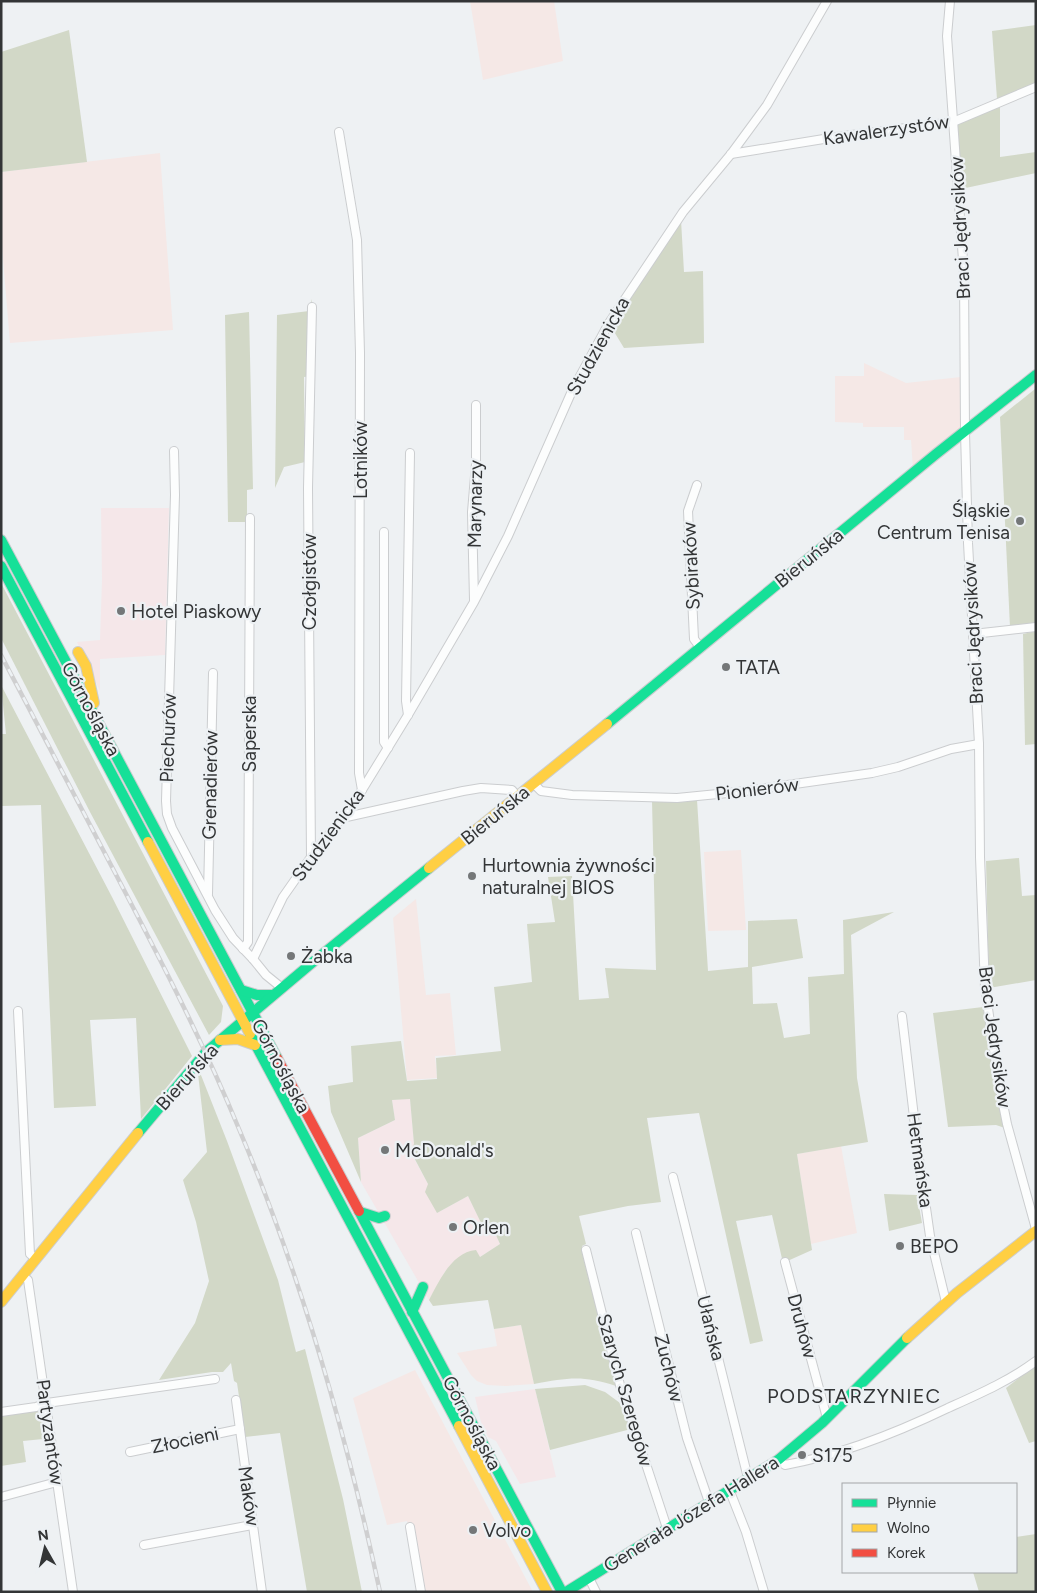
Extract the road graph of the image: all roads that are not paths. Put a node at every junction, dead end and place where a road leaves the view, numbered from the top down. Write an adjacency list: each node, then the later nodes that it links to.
1 (827, 1): 6 (street, Studzienicka)
2 (950, 1): 4 (street, Braci Jędrysików)
3 (1036, 87): 4 (street, Kawalerzystów)
4 (953, 122): 6 (street, Kawalerzystów); 10 (street, Braci Jędrysików)
5 (338, 132): 29 (street, Lotników)
6 (731, 154): 18 (street, Studzienicka)
7 (312, 307): 32 (street, Czołgistów)
8 (1036, 375): 10 (main road, Bieruńska)
9 (476, 406): 18 (street, Marynarzy)
10 (965, 432): 20 (street, Braci Jędrysików); 21 (main road, Bieruńska)
11 (174, 451): 33 (street, Piechurów)
12 (410, 453): 24 (street)
13 (697, 485): 21 (street, Sybiraków)
14 (250, 518): 34 (street, Saperska)
15 (384, 532): 27 (street)
16 (1, 540): 25 (main road, Górnośląska)
17 (1, 566): 42 (main road, Górnośląska)
18 (474, 602): 24 (street, Studzienicka)
19 (1036, 627): 20 (street)
20 (973, 634): 26 (street, Braci Jędrysików)
21 (700, 647): 28 (main road, Bieruńska)
22 (78, 652): 25 (main road)
23 (213, 673): 33 (street, Grenadierów)
24 (408, 715): 27 (street, Studzienicka)
25 (99, 724): 37 (main road, Górnośląska)
26 (979, 744): 28 (street, Pionierów); 48 (street, Braci Jędrysików)
27 (388, 748): 29 (street, Studzienicka)
28 (534, 784): 30 (main road, Bieruńska)
29 (362, 790): 31 (street, Studzienicka)
30 (518, 797): 31 (street); 36 (main road, Bieruńska)
31 (342, 818): 32 (street, Studzienicka)
32 (311, 857): 35 (street, Studzienicka)
33 (208, 896): 34 (street, Piechurów)
34 (243, 949): 35 (street, Piechurów)
35 (253, 959): 36 (street, Piechurów)
36 (282, 988): 38 (main road, Bieruńska)
37 (241, 990): 38 (main road); 40 (main road, Górnośląska)
38 (273, 995): 40 (main road, Bieruńska)
39 (18, 1011): 51 (street)
40 (253, 1012): 42 (main road, Bieruńska); 46 (main road, Górnośląska)
41 (902, 1016): 56 (street, Hetmańska)
42 (243, 1021): 43 (main road, Bieruńska); 44 (main road, Górnośląska)
43 (220, 1040): 44 (main road); 51 (main road, Bieruńska)
44 (255, 1045): 80 (main road, Górnośląska)
45 (673, 1177): 67 (street, Ułańska)
46 (360, 1212): 47 (main road); 57 (main road, Górnośląska)
47 (385, 1216)
48 (1036, 1230): 56 (main road, Generała Józefa Hallera)
49 (636, 1233): 71 (street, Zuchów)
50 (586, 1250): 74 (street, Szarych Szeregów)
51 (36, 1259): 53 (main road, Bieruńska)
52 (784, 1262): 63 (street, Druhów)
53 (23, 1276): 55 (main road, Bieruńska); 61 (street, Partyzantów)
54 (423, 1287): 57 (main road)
55 (1, 1302)
56 (946, 1302): 63 (main road, Generała Józefa Hallera)
57 (412, 1312): 81 (main road, Górnośląska)
58 (1036, 1361): 66 (street)
59 (215, 1379): 61 (street)
60 (236, 1400): 64 (street, Maków)
61 (46, 1403): 62 (street); 68 (street, Partyzantów)
62 (1, 1412)
63 (827, 1418): 66 (main road, Generała Józefa Hallera)
64 (240, 1429): 65 (street, Złocieni); 72 (street, Maków)
65 (130, 1452)
66 (778, 1460): 67 (main road, Generała Józefa Hallera)
67 (748, 1478): 69 (main road, Generała Józefa Hallera)
68 (57, 1482): 70 (street); 77 (street, Partyzantów)
69 (729, 1489): 71 (main road, Generała Józefa Hallera); 84 (street)
70 (1, 1497)
71 (709, 1502): 74 (main road, Generała Józefa Hallera)
72 (252, 1524): 75 (street); 78 (street, Maków)
73 (410, 1527): 79 (street)
74 (667, 1528): 76 (main road, Generała Józefa Hallera)
75 (144, 1545)
76 (589, 1578): 82 (main road, Generała Józefa Hallera); 83 (street)
77 (73, 1592)
78 (262, 1592)
79 (421, 1592)
80 (547, 1592)
81 (562, 1592)
82 (566, 1592)
83 (596, 1592)
84 (764, 1592)

